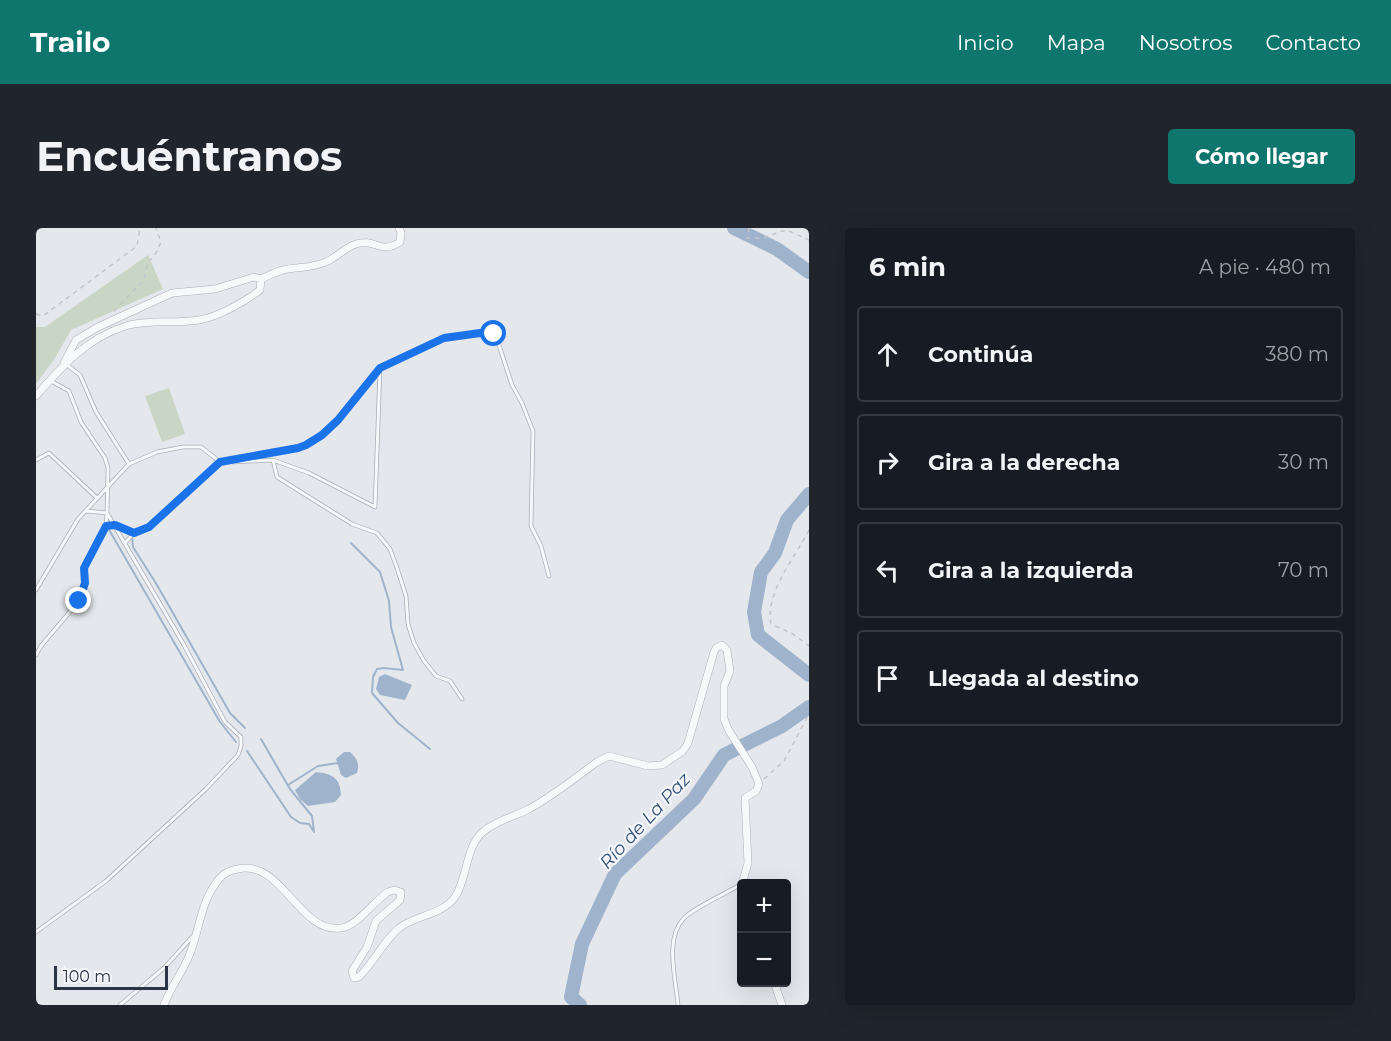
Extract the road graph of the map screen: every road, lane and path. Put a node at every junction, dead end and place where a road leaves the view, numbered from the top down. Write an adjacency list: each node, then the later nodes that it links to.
1 (140, 228): 8 (path)
2 (156, 228): 7 (path)
3 (399, 228): 6 (street)
4 (749, 228): 5 (path)
5 (809, 240)
6 (261, 279): 9 (street); 9 (street)
7 (114, 311)
8 (36, 314)
9 (64, 363): 11 (street); 16 (lane)
10 (380, 368): 14 (lane); 15 (lane); 26 (lane)
11 (49, 380): 12 (street); 17 (lane)
12 (36, 396)
13 (36, 460): 18 (lane)
14 (273, 460): 15 (lane); 30 (lane)
15 (220, 462): 16 (lane); 24 (lane)
16 (129, 464): 17 (lane)
17 (109, 486): 18 (lane); 20 (lane)
18 (97, 498): 19 (lane)
19 (86, 511): 20 (lane); 27 (lane)
20 (107, 513): 21 (lane); 22 (lane)
21 (115, 525): 22 (lane); 24 (lane); 25 (lane)
22 (106, 526): 29 (lane)
23 (809, 530): 28 (path)
24 (134, 533): 25 (lane)
25 (125, 543): 35 (lane)
26 (549, 576)
27 (36, 590)
28 (809, 646)
29 (36, 655)
30 (462, 699)
31 (809, 714): 32 (path)
32 (759, 784): 33 (street); 36 (street)
33 (743, 879)
34 (737, 887): 40 (lane)
35 (36, 932)
36 (196, 932): 38 (lane); 39 (street)
37 (776, 987): 41 (street)
38 (120, 1005)
39 (164, 1005)
40 (678, 1005)
41 (782, 1005)

